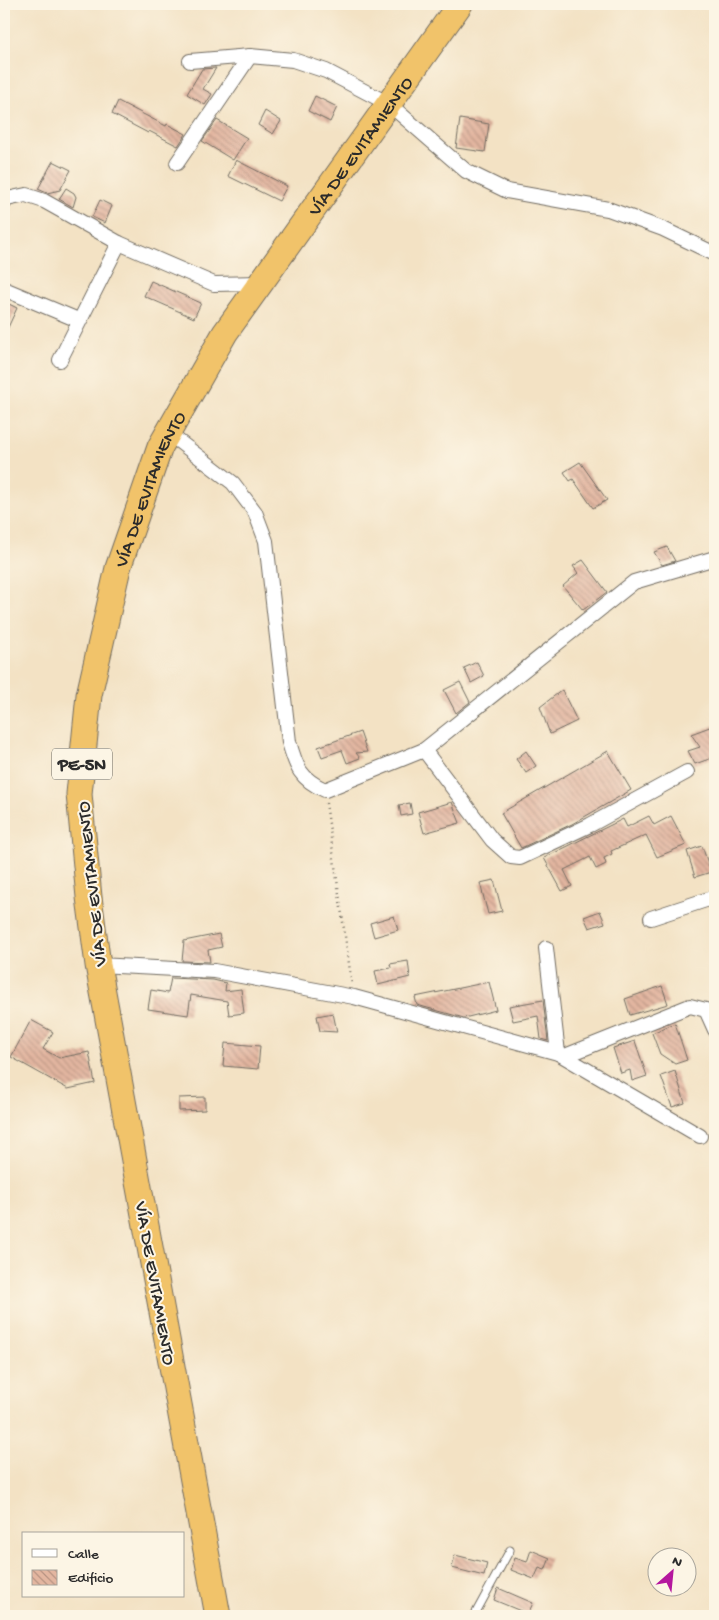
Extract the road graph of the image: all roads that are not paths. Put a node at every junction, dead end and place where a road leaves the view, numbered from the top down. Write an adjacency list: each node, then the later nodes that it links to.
1 (460, 4): 4 (highway, VÍA DE EVITAMIENTO / PE-5N)
2 (250, 56): 3 (street); 4 (street); 5 (street)
3 (190, 61)
4 (390, 104): 8 (street); 9 (highway, VÍA DE EVITAMIENTO / PE-5N)
5 (177, 162)
6 (4, 203): 7 (street)
7 (119, 243): 9 (street); 11 (street)
8 (715, 254)
9 (261, 283): 13 (highway, VÍA DE EVITAMIENTO / PE-5N)
10 (4, 289): 11 (street)
11 (78, 320): 12 (street)
12 (60, 360)
13 (168, 433): 15 (street); 20 (highway, VÍA DE EVITAMIENTO / PE-5N)
14 (715, 558): 15 (street)
15 (424, 750): 16 (street)
16 (687, 772)
17 (715, 897): 18 (street)
18 (651, 918)
19 (546, 948): 22 (street)
20 (98, 965): 22 (street); 25 (highway, VÍA DE EVITAMIENTO / PE-5N)
21 (715, 1030): 22 (street)
22 (561, 1055): 23 (street)
23 (700, 1136)
24 (510, 1550): 26 (lane)
25 (218, 1616)
26 (474, 1616)

